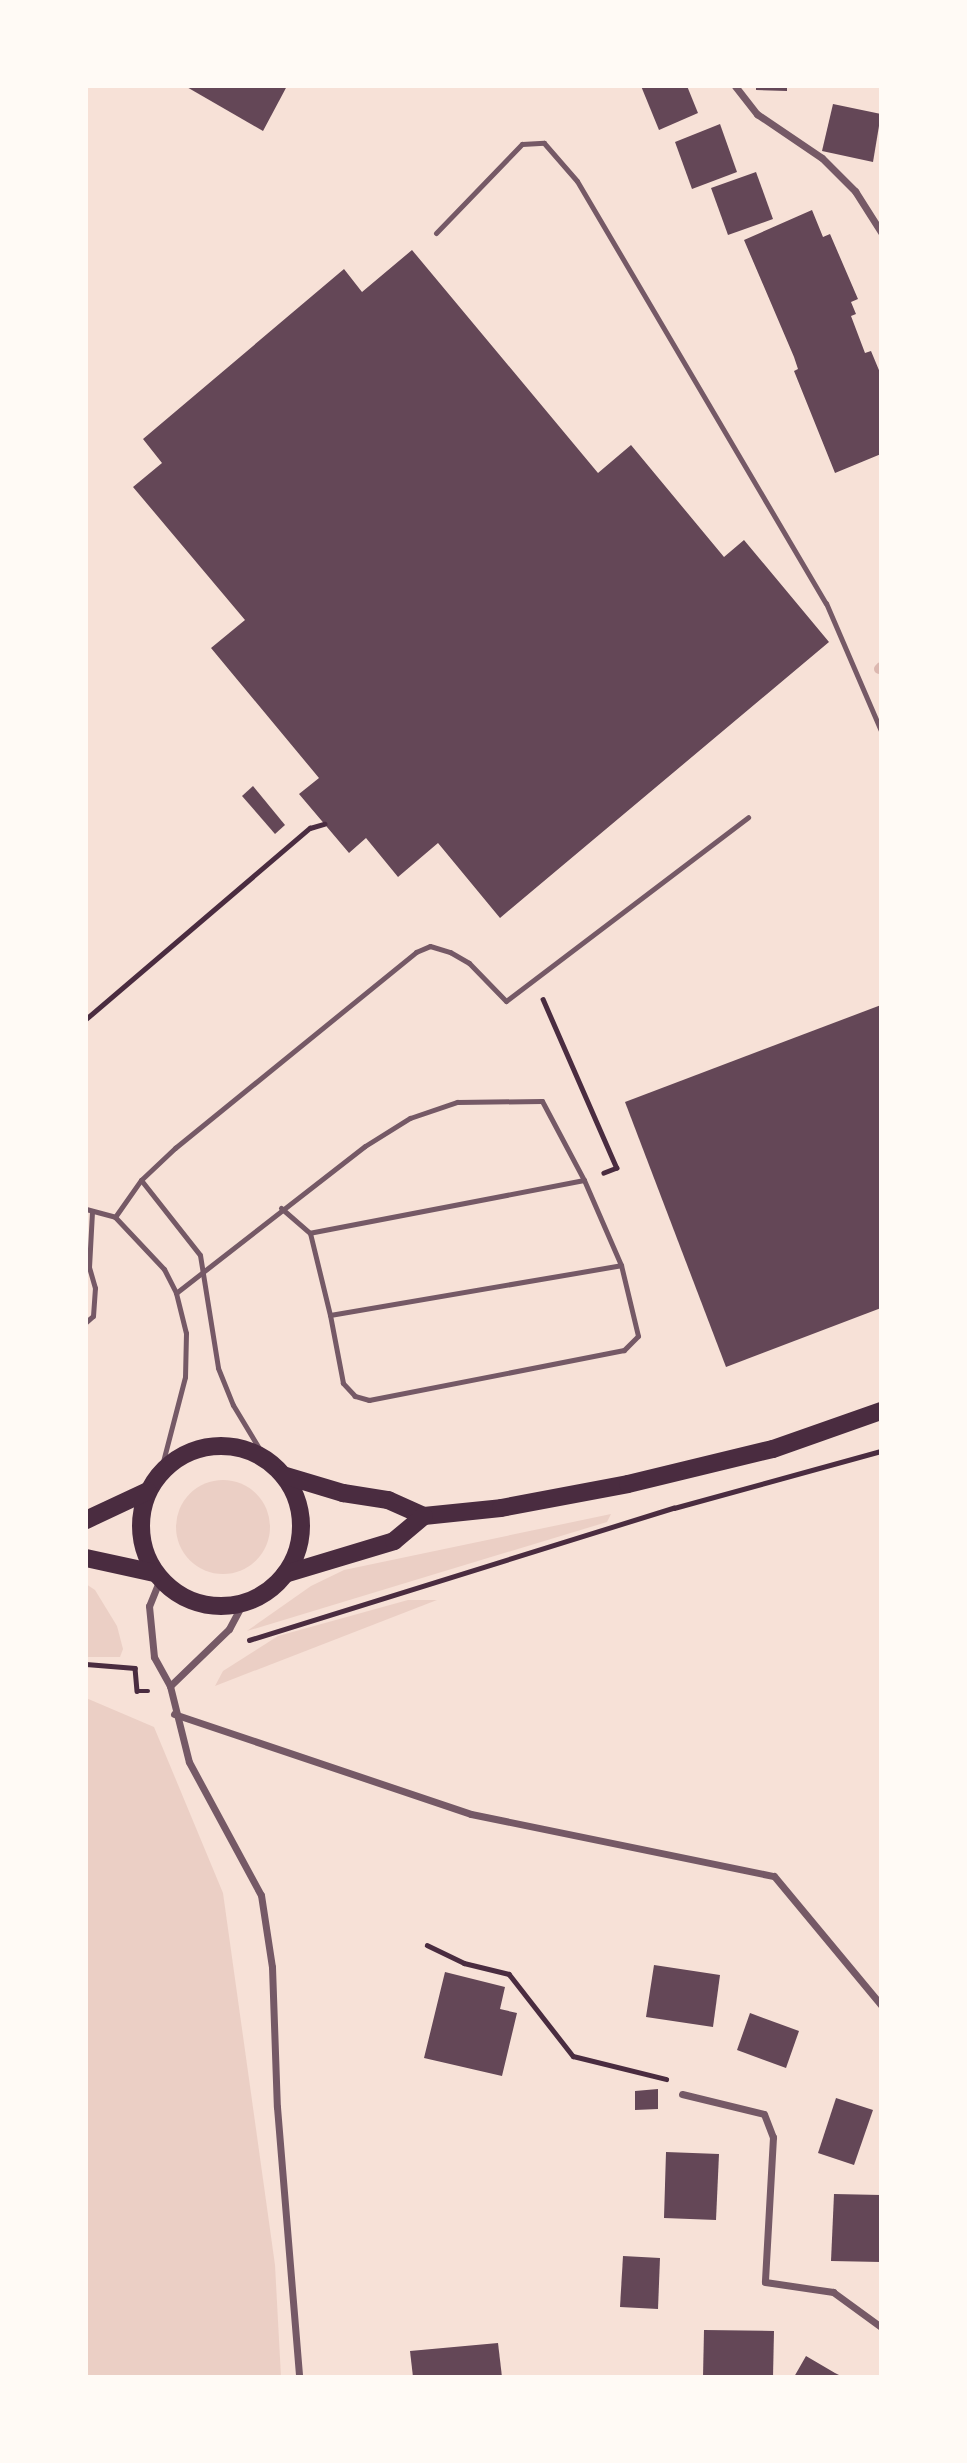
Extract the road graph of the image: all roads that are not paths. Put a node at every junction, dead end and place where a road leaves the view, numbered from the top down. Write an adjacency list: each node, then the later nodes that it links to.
1 (735, 86): 2 (street)
2 (881, 232)
3 (436, 233): 4 (lane)
4 (881, 731)
5 (748, 817): 6 (lane)
6 (141, 1180): 10 (lane); 13 (lane)
7 (584, 1180): 8 (lane); 11 (lane); 12 (lane)
8 (281, 1208): 11 (lane); 13 (lane)
9 (89, 1210): 10 (lane); 16 (lane)
10 (115, 1217): 14 (lane)
11 (310, 1233): 15 (lane)
12 (621, 1265): 15 (lane); 15 (lane)
13 (204, 1271): 14 (lane); 18 (lane)
14 (176, 1293): 19 (lane)
15 (330, 1315)
16 (86, 1322)
17 (881, 1411): 22 (main road)
18 (265, 1458): 19 (main road); 20 (main road)
19 (160, 1473): 21 (main road)
20 (283, 1475): 22 (main road); 25 (main road)
21 (148, 1491): 23 (main road); 26 (main road)
22 (424, 1516): 25 (main road)
23 (86, 1520)
24 (86, 1558): 26 (main road)
25 (285, 1574): 27 (main road)
26 (158, 1576): 27 (main road); 28 (street)
27 (243, 1603): 28 (street)
28 (170, 1686): 29 (street)
29 (174, 1714): 30 (street); 33 (street)
30 (881, 2005)
31 (682, 2094): 32 (street)
32 (881, 2327)
33 (299, 2377)

